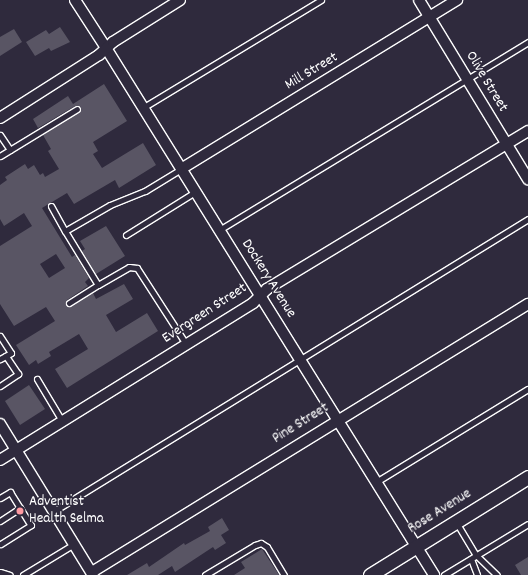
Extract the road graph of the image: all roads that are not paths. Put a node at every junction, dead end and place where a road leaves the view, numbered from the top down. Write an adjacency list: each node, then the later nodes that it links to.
1 (75, 0): 8 (street, Dockery Avenue)
2 (180, 0): 8 (street)
3 (322, 0): 10 (lane)
4 (419, 0): 6 (street, Olive Street)
5 (458, 0): 6 (street, Mill Street)
6 (429, 17): 9 (street, Olive Street); 18 (street, Mill Street)
7 (528, 42): 9 (lane)
8 (106, 48): 10 (street, Dockery Avenue); 12 (street)
9 (467, 78): 15 (street, Olive Street); 23 (lane)
10 (144, 107): 18 (street, Dockery Avenue)
11 (77, 109): 16 (lane)
12 (0, 118)
13 (528, 131): 15 (street, Evergreen Street)
14 (0, 135): 16 (lane)
15 (506, 144): 19 (street, Olive Street); 27 (street, Evergreen Street)
16 (10, 150): 17 (lane)
17 (0, 156)
18 (181, 169): 20 (street, Dockery Avenue); 24 (lane)
19 (528, 179)
20 (195, 192): 23 (street, Dockery Avenue); 25 (lane)
21 (51, 206): 24 (lane)
22 (528, 219): 33 (lane)
23 (220, 230): 27 (street, Dockery Avenue)
24 (65, 232): 26 (lane)
25 (126, 235)
26 (98, 285): 28 (lane); 31 (lane)
27 (260, 296): 31 (street, Evergreen Street); 33 (street, Dockery Avenue)
28 (69, 303)
29 (528, 304): 38 (street, Pine Street)
30 (0, 336): 32 (lane)
31 (186, 344): 39 (street, Evergreen Street)
32 (6, 356): 34 (lane); 36 (lane)
33 (300, 359): 38 (street, Dockery Avenue); 47 (lane)
34 (0, 360)
35 (37, 379): 39 (lane)
36 (0, 386)
37 (528, 389): 44 (lane)
38 (337, 420): 44 (street, Dockery Avenue); 57 (street, Pine Street)
39 (62, 421): 41 (street, Evergreen Street)
40 (0, 424): 41 (street)
41 (16, 450): 42 (street, Evergreen Street); 47 (street)
42 (0, 460)
43 (528, 478): 49 (street, Rose Avenue)
44 (376, 482): 53 (street, Dockery Avenue)
45 (0, 498): 46 (lane)
46 (20, 508): 48 (lane); 51 (lane)
47 (54, 511): 52 (street)
48 (0, 521)
49 (456, 522): 53 (street, Rose Avenue); 54 (lane)
50 (528, 524): 54 (lane)
51 (0, 544)
52 (74, 544): 57 (street); 59 (lane)
53 (416, 546): 62 (street, Rose Avenue); 63 (street, Dockery Avenue)
54 (476, 555): 55 (lane); 66 (lane)
55 (471, 559): 64 (lane); 65 (lane)
56 (0, 572): 58 (lane)
57 (93, 574)
58 (10, 575)
59 (23, 575)
60 (205, 575): 61 (lane)
61 (284, 575)
62 (370, 575)
63 (434, 575)
64 (444, 575)
65 (477, 575)
66 (497, 575)

